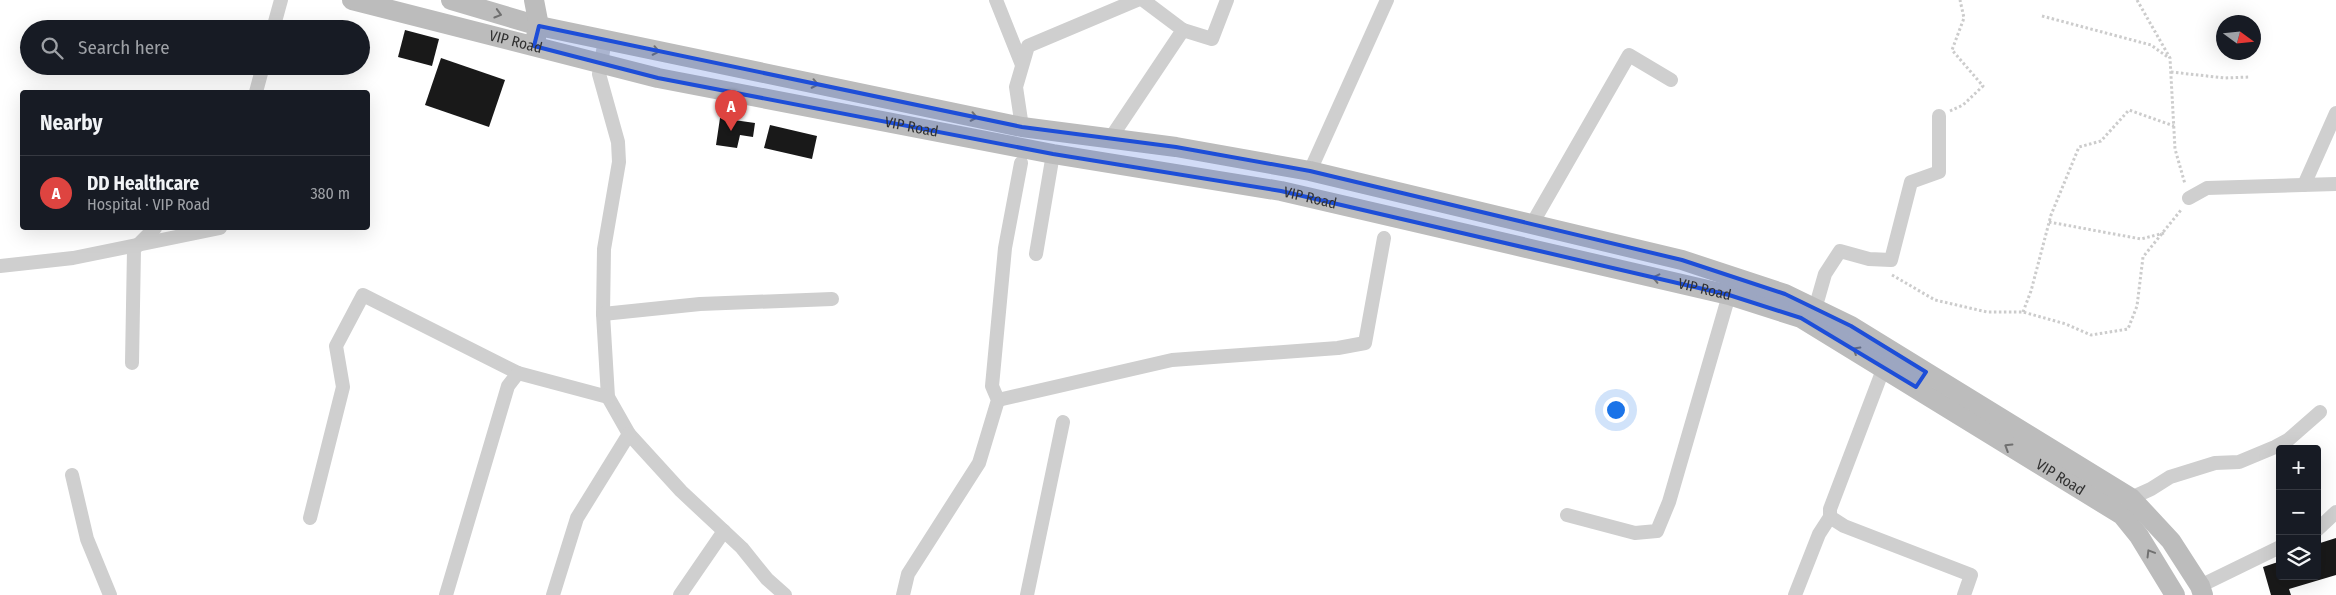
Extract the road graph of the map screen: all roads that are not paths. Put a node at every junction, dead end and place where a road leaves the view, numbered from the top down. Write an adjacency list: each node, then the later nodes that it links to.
1 (281, 0): 10 (street)
2 (352, 0): 14 (main road, VIP Road)
3 (451, 0): 11 (main road, VIP Road, one-way to 11)
4 (534, 0): 11 (main road)
5 (996, 0): 16 (street)
6 (1137, 0): 16 (street)
7 (1144, 0): 12 (street)
8 (1227, 0): 12 (street)
9 (1387, 0): 26 (street)
10 (275, 20)
11 (539, 26): 13 (main road, VIP Road); 14 (main road)
12 (1183, 30): 23 (street)
13 (605, 40): 15 (street); 22 (main road, VIP Road, one-way to 22)
14 (534, 46): 15 (main road, VIP Road)
15 (601, 63): 24 (main road, VIP Road); 40 (street)
16 (1022, 65): 22 (street)
17 (261, 75): 19 (street)
18 (1670, 80): 30 (street)
19 (257, 90)
20 (2336, 112): 28 (street)
21 (1939, 116): 39 (street)
22 (1022, 127): 23 (main road, VIP Road)
23 (1110, 139): 26 (main road, VIP Road)
24 (1053, 154): 35 (street); 37 (main road, VIP Road, one-way to 24)
25 (1021, 163): 46 (street)
26 (1310, 171): 30 (main road, VIP Road)
27 (2336, 184): 28 (street)
28 (2304, 185): 29 (street)
29 (2189, 198)
30 (1532, 224): 39 (main road, VIP Road)
31 (153, 230): 34 (street)
32 (210, 230): 34 (street)
33 (1384, 238): 46 (street)
34 (135, 245): 36 (street); 41 (street)
35 (1036, 254)
36 (0, 266)
37 (1729, 295): 42 (main road, VIP Road, one-way to 37); 53 (street)
38 (832, 299): 40 (street)
39 (1815, 309): 44 (main road, VIP Road)
40 (603, 314): 45 (street)
41 (132, 363)
42 (1884, 367): 44 (main road, VIP Road); 54 (street)
43 (518, 373): 45 (street); 55 (street); 61 (street)
44 (1921, 380): 51 (main road, VIP Road); 69 (main road, VIP Road, one-way to 44)
45 (608, 397): 49 (street)
46 (998, 400): 65 (street)
47 (2320, 412): 51 (street)
48 (1063, 422): 66 (street)
49 (629, 434): 57 (street); 62 (street)
50 (72, 475): 60 (street)
51 (2130, 498): 59 (main road, VIP Road)
52 (2336, 512): 56 (street)
53 (1566, 515)
54 (1830, 517): 67 (street); 68 (street)
55 (310, 518)
56 (2321, 526)
57 (724, 531): 63 (street); 64 (street)
58 (2276, 549): 59 (street)
59 (2202, 590)
60 (110, 595)
61 (446, 595)
62 (553, 595)
63 (680, 595)
64 (785, 595)
65 (903, 595)
66 (1027, 595)
67 (1795, 595)
68 (1964, 595)
69 (2175, 595)

